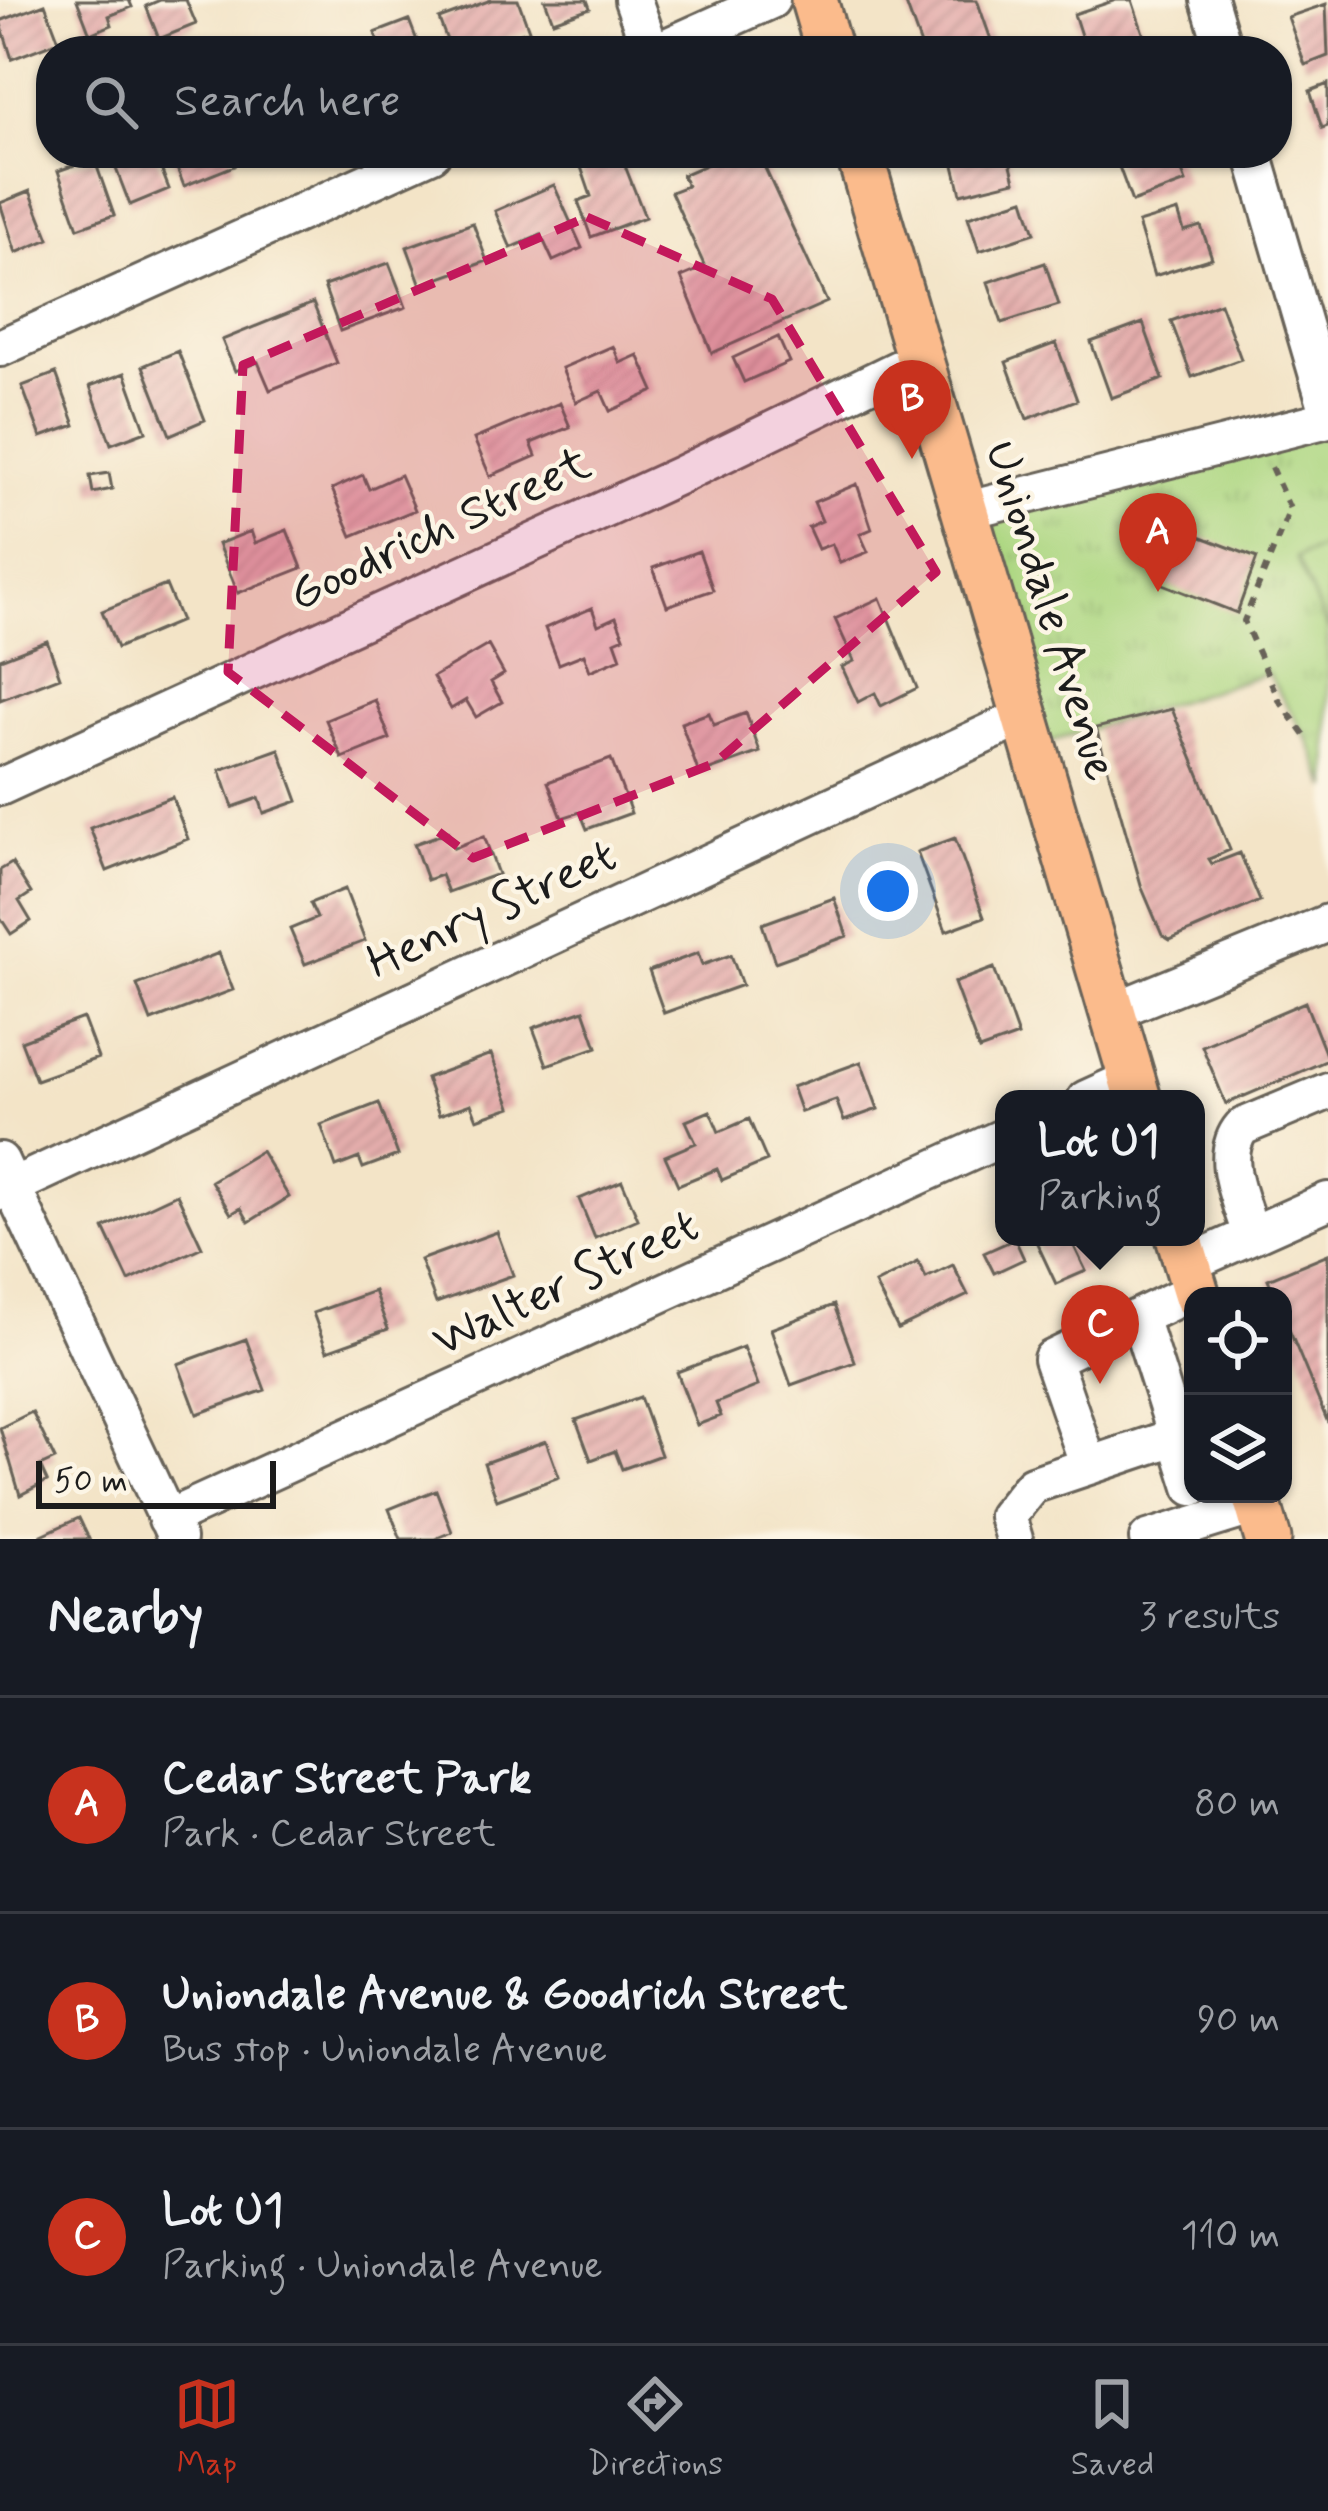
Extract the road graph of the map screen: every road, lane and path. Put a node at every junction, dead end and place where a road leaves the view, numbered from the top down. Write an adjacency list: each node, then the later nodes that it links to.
1 (633, 0): 5 (street)
2 (771, 0): 6 (street)
3 (814, 0): 7 (main road)
4 (1209, 0): 8 (street)
5 (648, 36)
6 (688, 36)
7 (825, 36)
8 (1220, 36)
9 (398, 168): 12 (street)
10 (863, 168): 13 (main road, Uniondale Avenue)
11 (1257, 168): 14 (street)
12 (0, 348)
13 (919, 358): 16 (main road, Uniondale Avenue); 19 (street, Goodrich Street)
14 (1328, 414): 15 (street)
15 (1258, 436): 16 (street); 18 (path)
16 (964, 511): 17 (main road, Uniondale Avenue)
17 (1025, 716): 21 (main road, Uniondale Avenue); 25 (street, Henry Street)
18 (1309, 742)
19 (0, 787)
20 (1326, 930): 21 (street)
21 (1114, 1011): 22 (main road, Uniondale Avenue)
22 (1135, 1088)
23 (1328, 1091): 27 (street)
24 (995, 1140): 37 (street, Walter Street)
25 (4, 1180): 37 (street)
26 (1328, 1201): 27 (street)
27 (1251, 1235): 28 (street)
28 (1189, 1272): 29 (street)
29 (1139, 1317): 30 (street); 32 (street)
30 (1178, 1436): 31 (street); 32 (street)
31 (1184, 1457)
32 (1089, 1466): 36 (street)
33 (1194, 1503): 38 (street)
34 (1208, 1503): 35 (street)
35 (1260, 1513)
36 (1011, 1527)
37 (172, 1529)
38 (1148, 1539)

